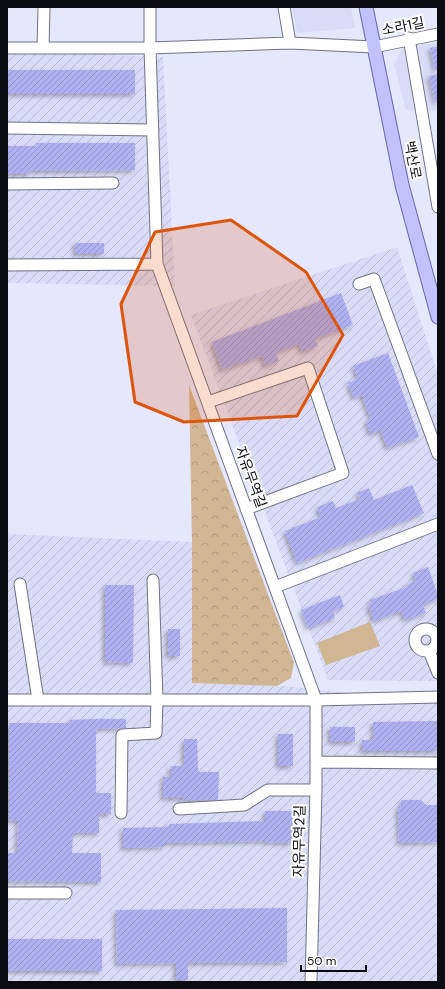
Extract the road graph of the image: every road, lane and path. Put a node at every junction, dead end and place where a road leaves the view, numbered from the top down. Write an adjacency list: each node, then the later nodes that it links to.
1 (44, 7): 10 (street)
2 (150, 7): 11 (street, 자유무역길)
3 (284, 7): 7 (street)
4 (366, 7): 8 (main road, 백산로)
5 (438, 34): 6 (street, 소라1길)
6 (409, 39): 8 (street, 소라1길); 16 (street)
7 (290, 43): 8 (street, 소라1길); 11 (street, 소라1길)
8 (374, 47): 20 (main road, 백산로)
9 (7, 48): 10 (street, 소라1길)
10 (43, 48): 11 (street, 소라1길)
11 (150, 48): 13 (street, 자유무역길)
12 (7, 128): 13 (street)
13 (153, 130): 17 (street, 자유무역길)
14 (113, 183): 15 (street)
15 (7, 184)
16 (438, 207)
17 (157, 264): 18 (street); 21 (street, 자유무역길)
18 (7, 265)
19 (359, 284): 22 (street)
20 (438, 317)
21 (208, 402): 23 (street, 자유무역길); 23 (street)
22 (438, 454)
23 (246, 509): 27 (street, 자유무역길)
24 (438, 524): 27 (street)
25 (153, 580): 34 (street)
26 (20, 584): 33 (street)
27 (275, 587): 35 (street, 자유무역길)
28 (437, 635): 29 (street); 29 (street)
29 (429, 650): 30 (street)
30 (438, 673)
31 (438, 697): 35 (street)
32 (7, 700): 33 (street)
33 (38, 700): 34 (street)
34 (157, 700): 35 (street); 40 (street)
35 (316, 700): 36 (street, 자유무역2길)
36 (316, 762): 37 (street); 38 (street, 자유무역2길)
37 (438, 763)
38 (316, 790): 39 (street); 43 (street, 자유무역2길)
39 (179, 809)
40 (121, 813)
41 (7, 893): 42 (street)
42 (66, 894)
43 (311, 982)

